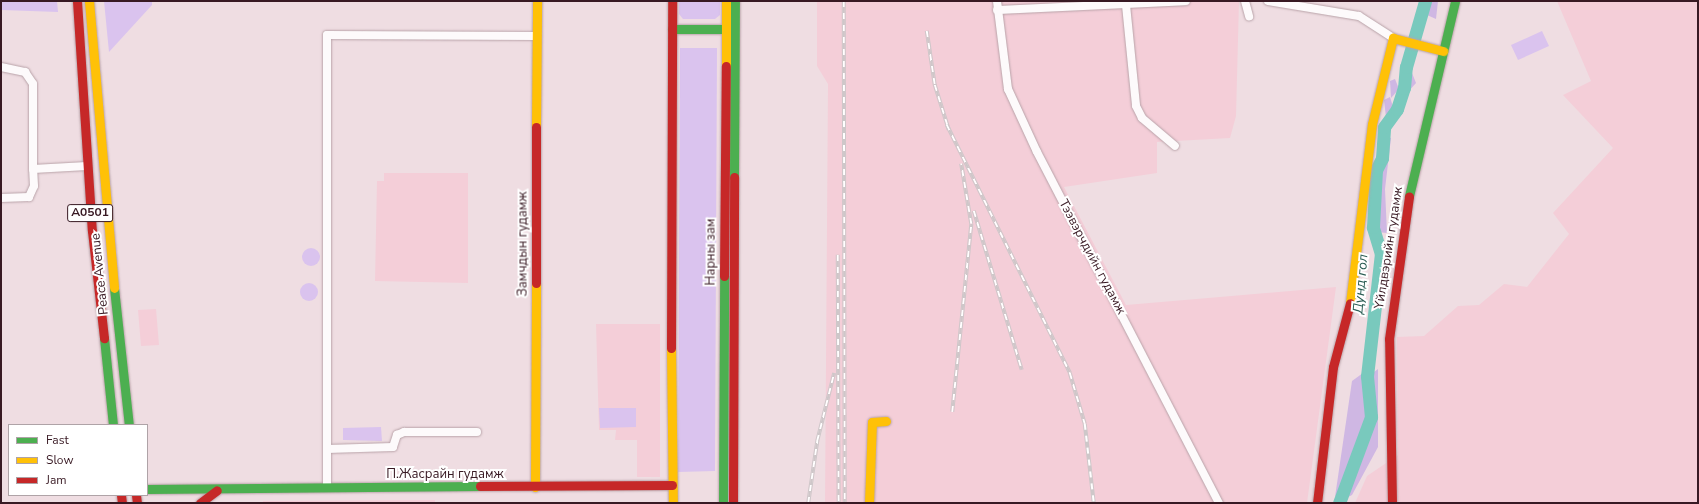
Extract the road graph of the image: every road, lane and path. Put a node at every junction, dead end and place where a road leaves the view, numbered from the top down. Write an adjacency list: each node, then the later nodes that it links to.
1 (77, 1): 23 (main road, Peace Avenue / A0501)
2 (93, 1): 13 (main road)
3 (537, 1): 18 (main road, Замчдын гудамж)
4 (672, 1): 16 (main road)
5 (726, 1): 17 (main road, Нарны зам)
6 (735, 1): 17 (main road)
7 (997, 1): 14 (street, Тээвэрчдийн гудамж)
8 (1186, 1): 12 (street)
9 (1245, 1): 15 (street)
10 (1268, 1): 19 (street)
11 (1455, 1): 20 (main road, Yйлдвэрийн гудамж)
12 (1126, 5): 14 (street); 22 (street)
13 (90, 6): 28 (main road, Peace Avenue / A0501)
14 (998, 10): 41 (street, Тээвэрчдийн гудамж)
15 (1249, 16)
16 (672, 29): 17 (main road); 31 (main road)
17 (730, 29): 38 (main road, Нарны зам); 39 (main road, Нарны зам)
18 (537, 36): 30 (street); 32 (main road, Замчдын гудамж)
19 (1396, 39): 20 (main road); 42 (main road)
20 (1439, 50): 43 (main road, Yйлдвэрийн гудамж)
21 (1, 67): 24 (street)
22 (1174, 146)
23 (87, 166): 24 (street); 27 (main road, Peace Avenue / A0501)
24 (33, 169): 25 (street)
25 (1, 198)
26 (886, 421): 40 (main road)
27 (113, 424)
28 (129, 424)
29 (476, 432): 30 (street)
30 (327, 449): 34 (street)
31 (672, 485): 32 (main road, П.Жасрайн гудамж); 37 (main road)
32 (535, 487): 34 (main road, П.Жасрайн гудамж)
33 (148, 488): 35 (main road, П.Жасрайн гудамж)
34 (327, 488): 35 (main road, П.Жасрайн гудамж)
35 (217, 490): 36 (main road)
36 (200, 503)
37 (673, 503)
38 (723, 503)
39 (734, 503)
40 (869, 503)
41 (1219, 503)
42 (1317, 503)
43 (1392, 503)

